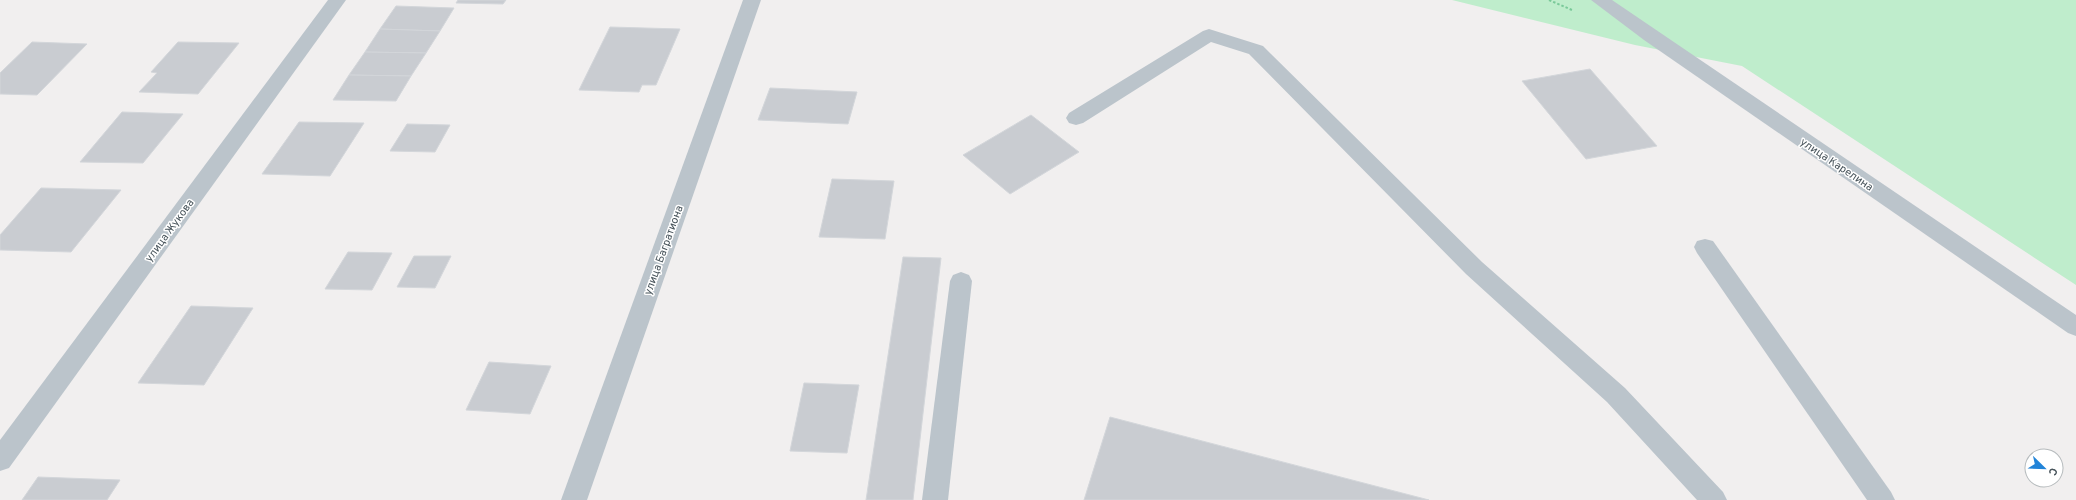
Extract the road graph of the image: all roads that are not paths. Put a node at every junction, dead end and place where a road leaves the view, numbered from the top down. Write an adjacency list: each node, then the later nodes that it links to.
1 (337, 0): 8 (street, улица Жукова)
2 (752, 0): 9 (street, улица Багратиона)
3 (1600, 0): 7 (street, улица Карелина)
4 (1076, 118): 11 (street)
5 (1705, 247): 12 (street)
6 (961, 281): 10 (street)
7 (2076, 326)
8 (0, 460)
9 (574, 500)
10 (935, 500)
11 (1714, 500)
12 (1882, 500)

